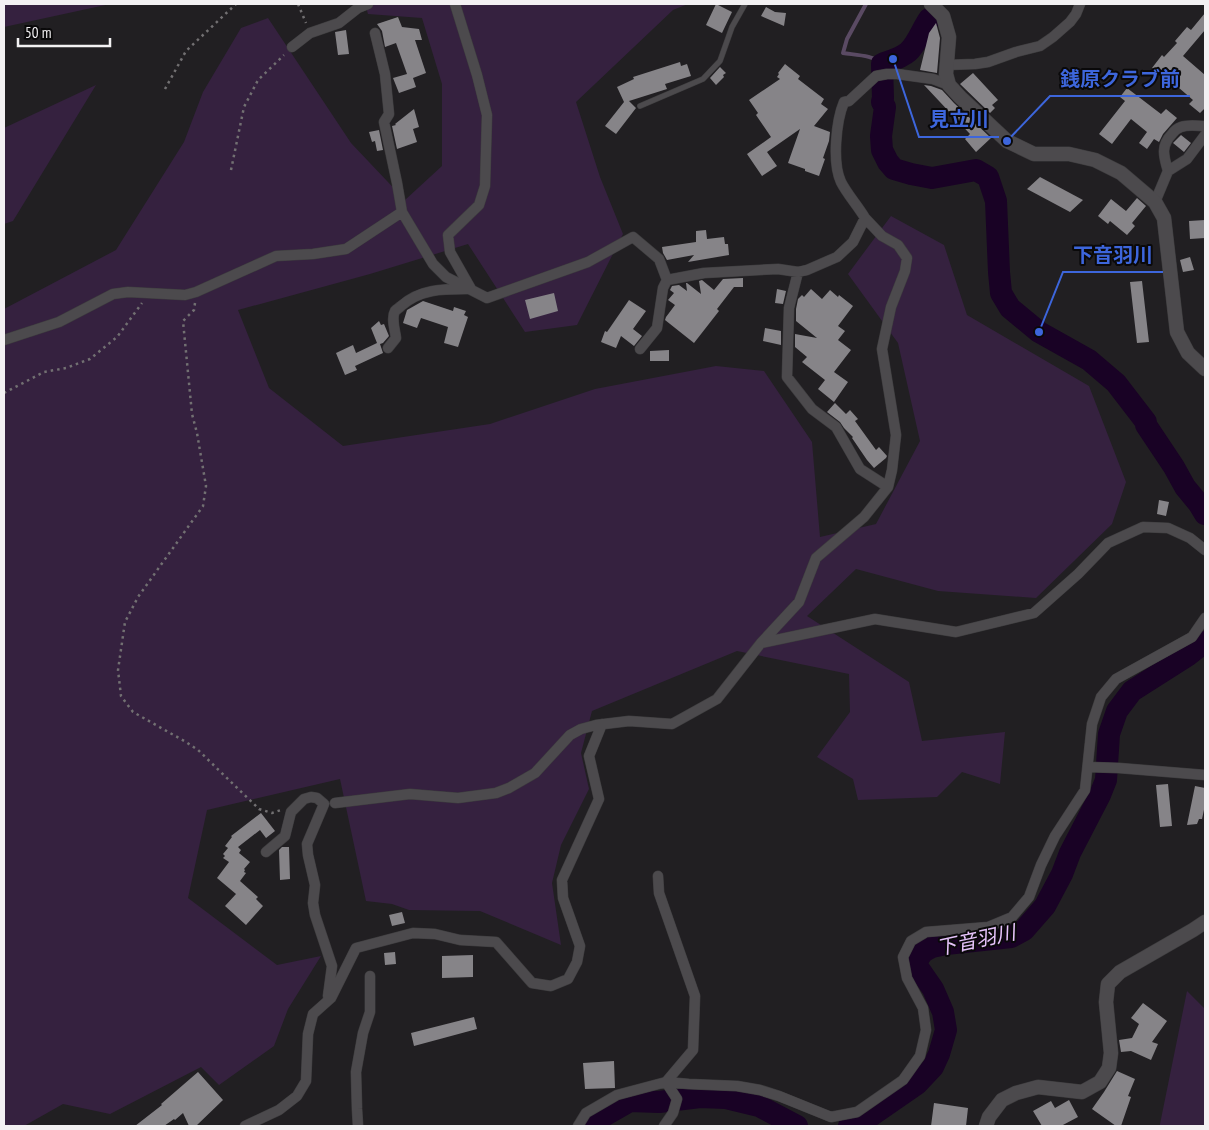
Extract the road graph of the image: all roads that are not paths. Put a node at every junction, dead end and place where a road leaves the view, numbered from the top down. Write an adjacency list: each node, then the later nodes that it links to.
1 (368, 4): 7 (street)
2 (455, 4): 19 (street)
3 (745, 4): 10 (lane)
4 (931, 4): 8 (main road)
5 (1080, 4): 8 (street)
6 (375, 33): 15 (street)
7 (292, 47)
8 (946, 65): 9 (main road)
9 (949, 85): 14 (main road); 16 (street)
10 (640, 106)
11 (1205, 126): 13 (street)
12 (1205, 135): 13 (street)
13 (1168, 171): 14 (street)
14 (1155, 202): 23 (main road)
15 (402, 212): 19 (street); 20 (street)
16 (865, 218): 17 (street); 24 (street)
17 (798, 272): 18 (street); 24 (street)
18 (667, 280): 19 (street); 22 (street)
19 (471, 289): 21 (street)
20 (4, 340)
21 (388, 348)
22 (640, 349)
23 (1205, 369)
24 (888, 487): 27 (street)
25 (1205, 550): 27 (street)
26 (1205, 618): 29 (street)
27 (761, 643): 28 (street)
28 (602, 724): 31 (street); 36 (street)
29 (1088, 767): 30 (street); 37 (street)
30 (1205, 775)
31 (335, 803)
32 (266, 852): 36 (street)
33 (658, 876): 37 (street)
34 (1205, 922): 42 (main road)
35 (370, 976): 39 (street)
36 (326, 1002): 38 (street)
37 (666, 1082): 40 (street); 41 (street)
38 (245, 1126)
39 (358, 1126)
40 (578, 1126)
41 (664, 1126)
42 (986, 1126)

